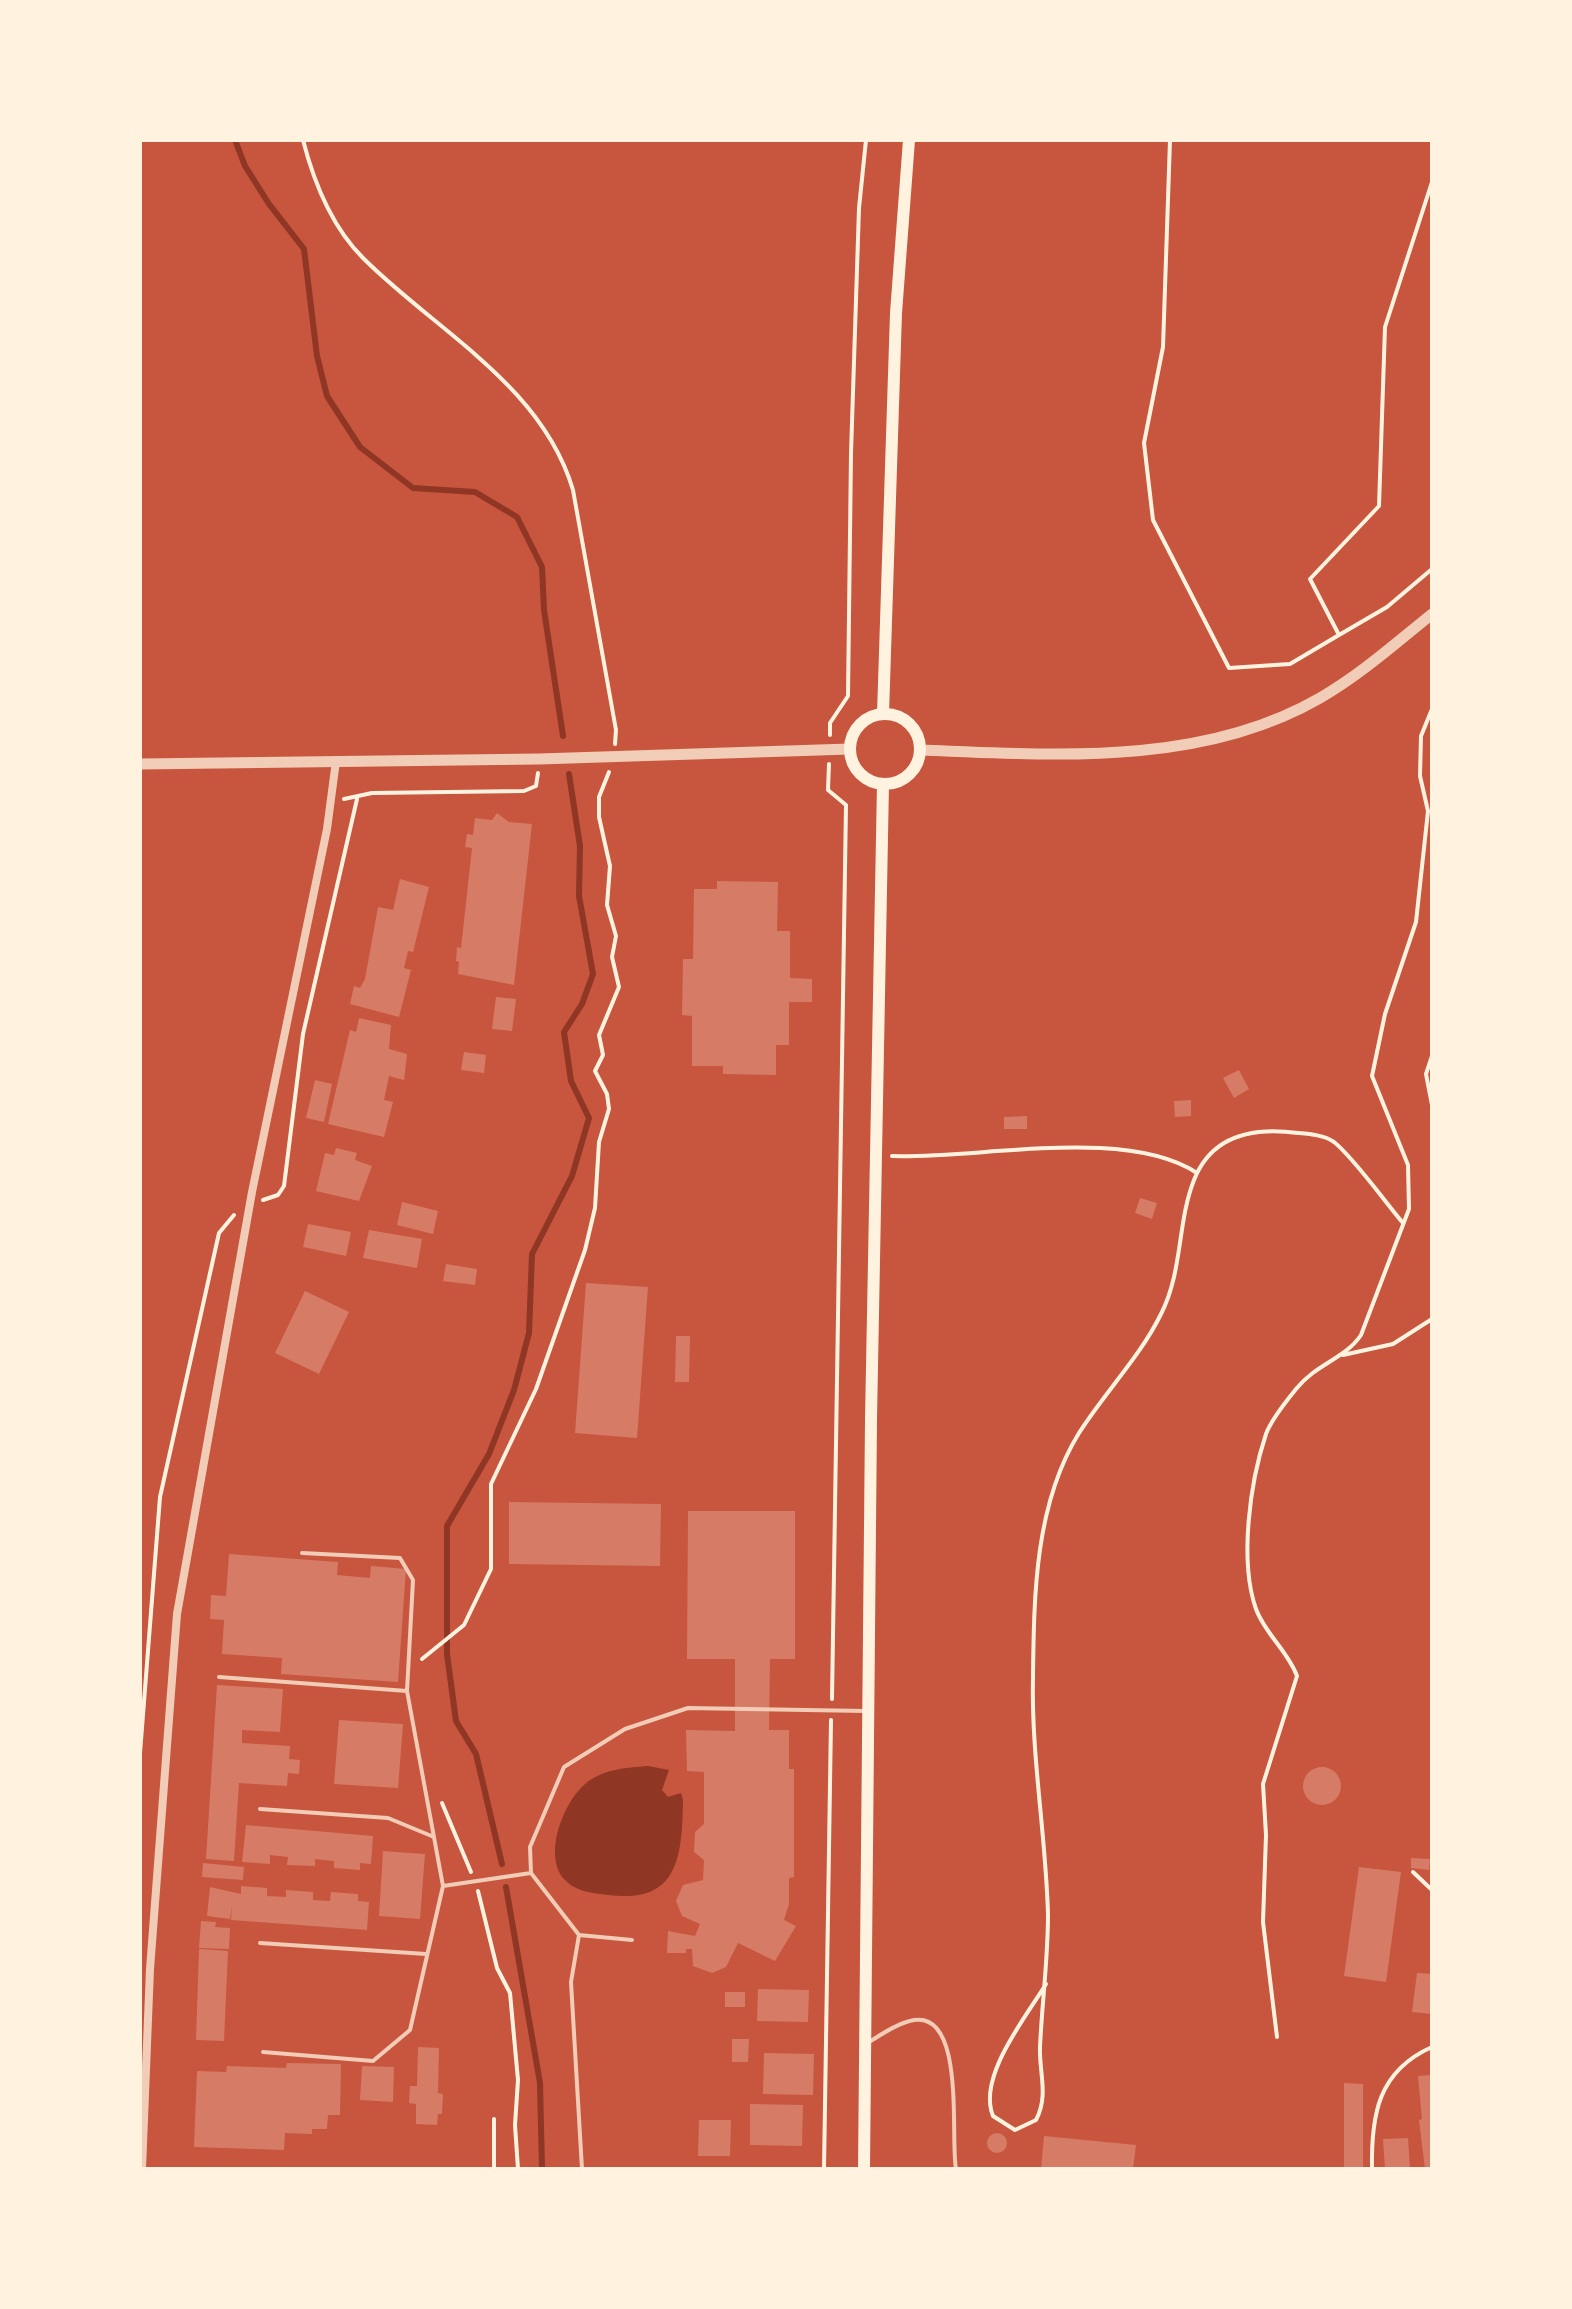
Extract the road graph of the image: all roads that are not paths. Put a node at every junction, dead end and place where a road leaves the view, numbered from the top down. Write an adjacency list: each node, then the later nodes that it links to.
1 (909, 140): 3 (main road)
2 (1432, 614): 5 (street)
3 (883, 714): 4 (main road); 5 (main road)
4 (850, 749): 6 (street); 8 (main road)
5 (921, 750): 8 (main road)
6 (336, 761): 7 (street); 23 (street)
7 (140, 764)
8 (883, 784): 12 (main road)
9 (302, 1553): 11 (lane)
10 (219, 1677): 11 (lane)
11 (407, 1691): 14 (lane)
12 (867, 1711): 15 (lane); 21 (main road)
13 (260, 1809): 14 (lane)
14 (434, 1837): 16 (lane)
15 (531, 1873): 16 (lane); 17 (lane)
16 (443, 1886): 20 (lane)
17 (579, 1935): 18 (lane); 24 (lane)
18 (632, 1940)
19 (260, 1943): 20 (lane)
20 (426, 1954): 22 (lane)
21 (863, 2046): 25 (main road); 26 (lane)
22 (263, 2052)
23 (142, 2169)
24 (582, 2169)
25 (864, 2169)
26 (956, 2169)

